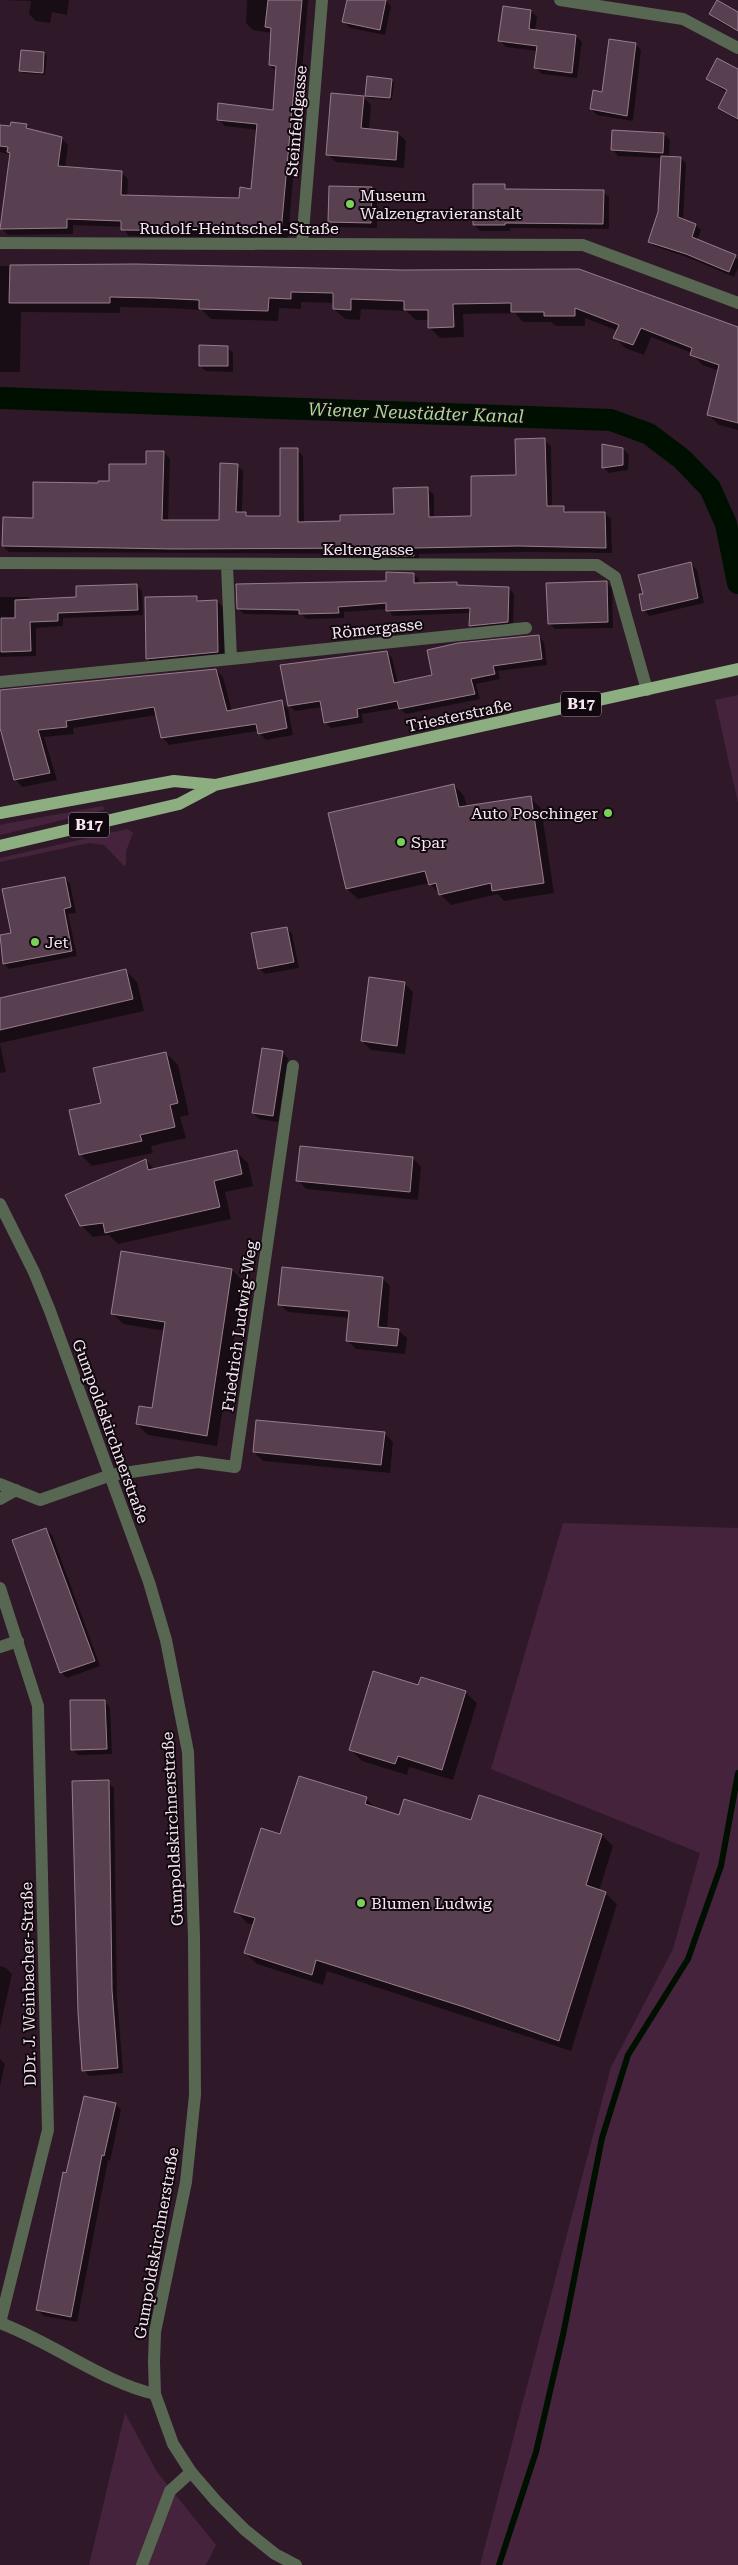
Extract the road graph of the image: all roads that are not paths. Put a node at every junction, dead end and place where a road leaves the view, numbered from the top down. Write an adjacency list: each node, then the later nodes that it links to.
1 (322, 0): 5 (street, Steinfeldgasse)
2 (560, 0): 3 (street)
3 (738, 48)
4 (0, 243): 5 (street, Rudolf-Heintschel-Straße)
5 (302, 244): 6 (street, Rudolf-Heintschel-Straße)
6 (738, 303)
7 (0, 563): 8 (street, Keltengasse)
8 (227, 565): 10 (street); 13 (street, Keltengasse)
9 (526, 628): 10 (street, Römergasse)
10 (231, 660): 12 (street, Römergasse)
11 (738, 669): 13 (main road, Triesterstraße / B17)
12 (0, 682)
13 (648, 690): 14 (main road, Triesterstraße / B17)
14 (215, 785): 15 (main road, Triesterstraße / B17); 16 (main road, Triesterstraße / B17)
15 (0, 813)
16 (0, 846)
17 (293, 1066): 19 (street, Friedrich Ludwig-Weg)
18 (0, 1204): 19 (street, Gumpoldskirchnerstraße)
19 (111, 1475): 21 (street); 27 (street, Gumpoldskirchnerstraße)
20 (0, 1484): 21 (street)
21 (16, 1490): 22 (street)
22 (0, 1499)
23 (0, 1588): 24 (street, DDr. J. Weinbacher-Straße)
24 (18, 1641): 25 (street); 26 (street, DDr. J. Weinbacher-Straße)
25 (0, 1647)
26 (0, 2323): 27 (street)
27 (156, 2394): 28 (street, Gumpoldskirchnerstraße)
28 (191, 2472): 29 (street); 30 (street, Gumpoldskirchnerstraße)
29 (142, 2565)
30 (296, 2565)

